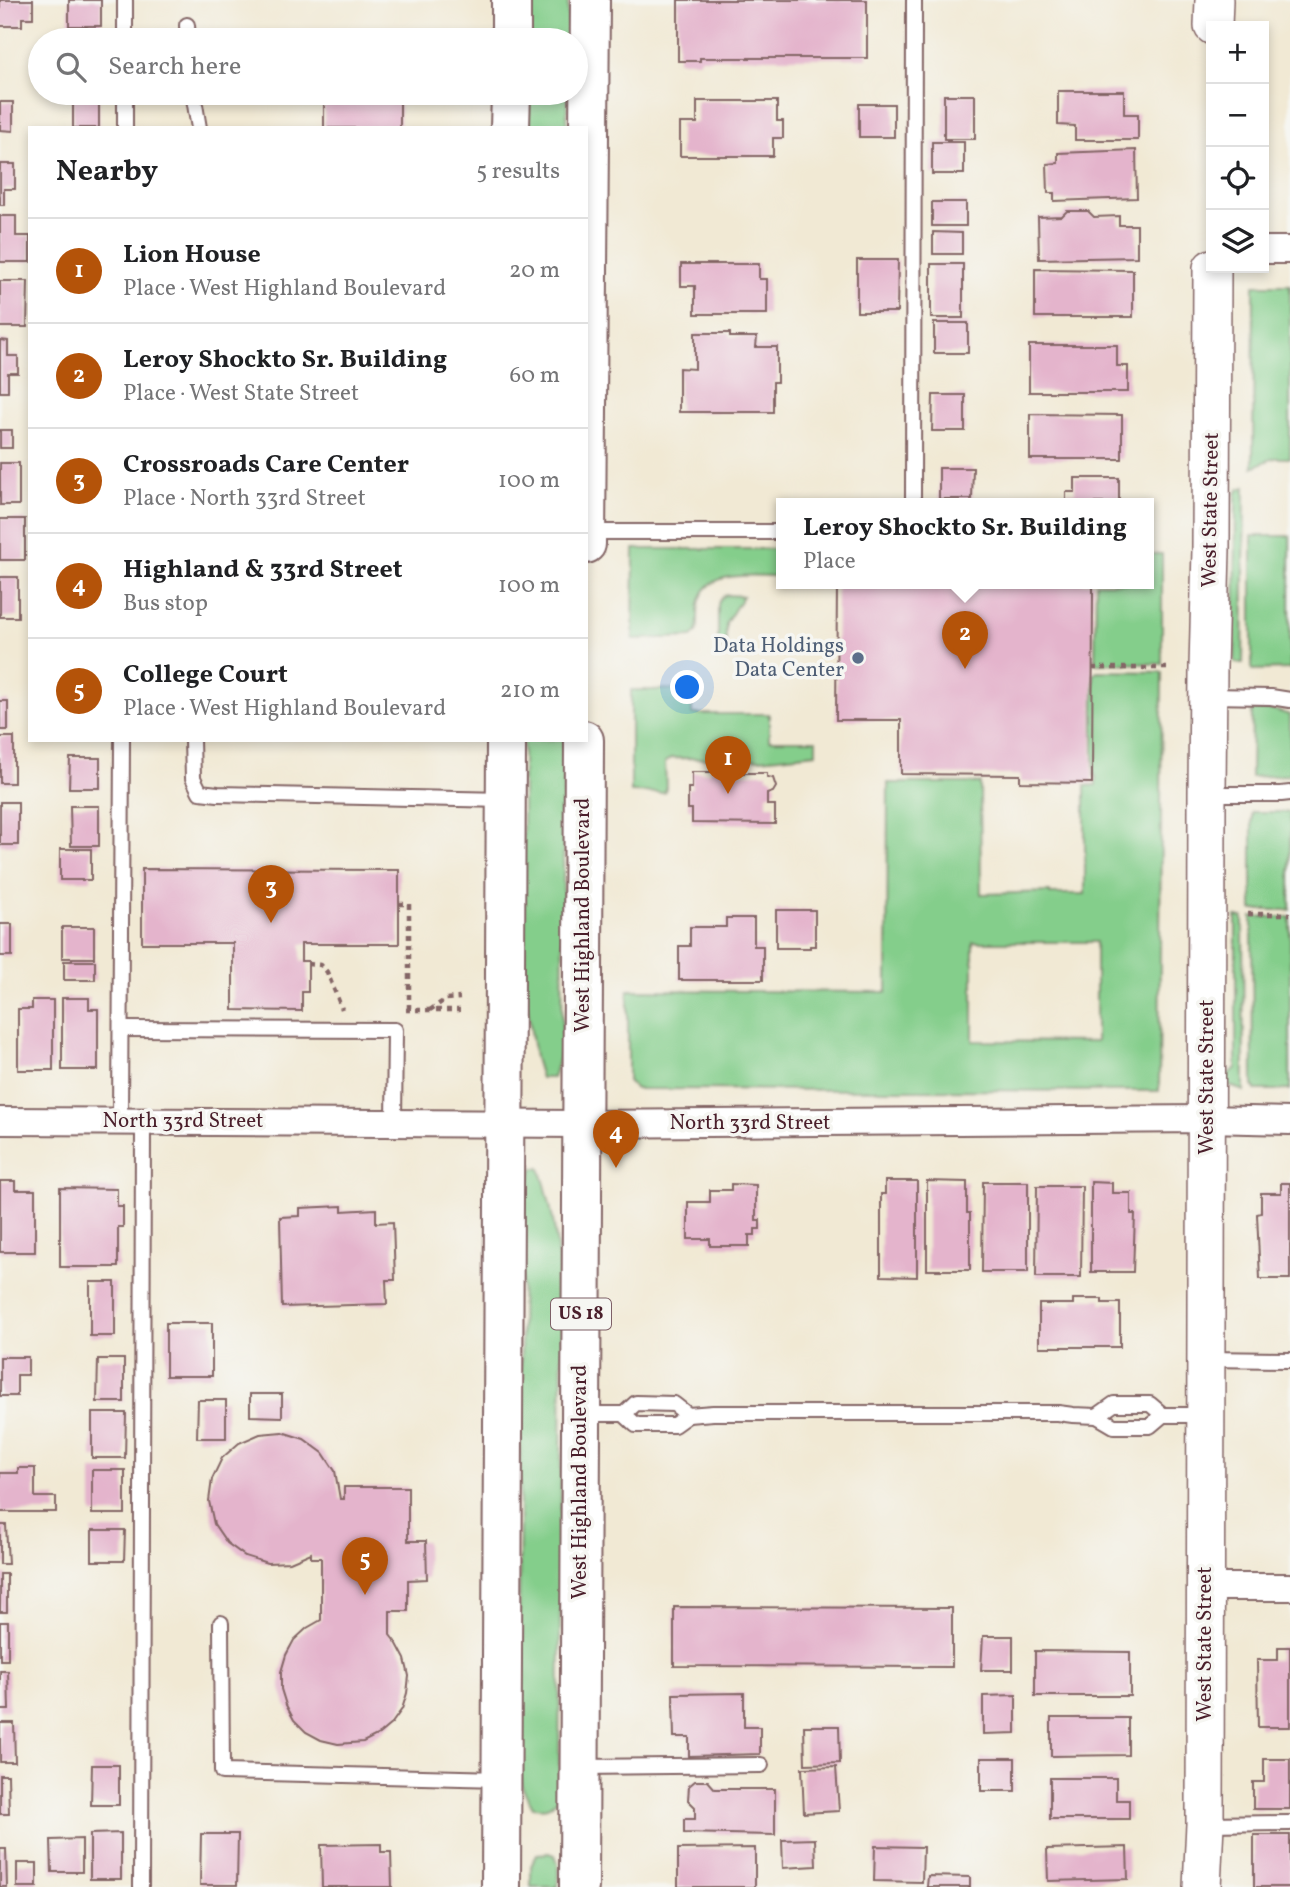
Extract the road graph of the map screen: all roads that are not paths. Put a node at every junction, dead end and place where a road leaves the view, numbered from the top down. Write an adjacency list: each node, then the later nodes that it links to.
1 (125, 0): 8 (lane)
2 (511, 0): 10 (main road)
3 (590, 0): 17 (main road)
4 (914, 0): 21 (lane)
5 (1214, 0): 6 (street)
6 (1213, 21)
7 (187, 24): 9 (lane)
8 (125, 28)
9 (187, 28)
10 (511, 28)
11 (125, 105): 14 (lane)
12 (195, 105): 15 (lane)
13 (511, 105): 16 (main road)
14 (125, 126)
15 (198, 126)
16 (510, 126)
17 (588, 158)
18 (1269, 250): 19 (street)
19 (1290, 250)
20 (1212, 273): 24 (street, West State Street)
21 (913, 498)
22 (588, 531): 23 (lane)
23 (776, 531)
24 (1207, 696): 25 (lane); 31 (street, West State Street)
25 (1290, 700)
26 (122, 742): 33 (lane)
27 (192, 742): 32 (lane)
28 (506, 742): 32 (main road)
29 (584, 742): 40 (main road, West Highland Boulevard / US 18)
30 (1290, 793): 31 (lane)
31 (1207, 794): 34 (street, West State Street)
32 (506, 800): 39 (main road)
33 (121, 1029): 35 (lane); 38 (lane)
34 (1207, 1119): 37 (street, North 33rd Street); 40 (street, North 33rd Street); 41 (street, West State Street)
35 (132, 1120): 36 (street, North 33rd Street); 38 (street, North 33rd Street); 57 (lane)
36 (0, 1121)
37 (1290, 1121)
38 (394, 1122): 39 (street, North 33rd Street)
39 (504, 1123): 40 (street, North 33rd Street); 54 (main road)
40 (581, 1124): 43 (main road, West Highland Boulevard / US 18)
41 (1207, 1359): 42 (lane); 47 (street, West State Street)
42 (1290, 1360)
43 (580, 1414): 44 (lane); 53 (main road, West Highland Boulevard / US 18)
44 (624, 1414): 45 (lane); 45 (lane)
45 (688, 1415): 48 (lane)
46 (1163, 1415): 47 (lane); 48 (lane); 48 (lane)
47 (1205, 1415): 49 (street, West State Street)
48 (1097, 1416)
49 (1205, 1587): 50 (street); 56 (street, West State Street)
50 (1290, 1587)
51 (221, 1623): 54 (lane)
52 (761, 1765): 53 (lane)
53 (579, 1767): 59 (main road, West Highland Boulevard / US 18)
54 (502, 1779): 58 (main road)
55 (1290, 1823): 56 (lane)
56 (1205, 1824): 60 (street, West State Street)
57 (141, 1887)
58 (501, 1887)
59 (579, 1887)
60 (1202, 1887)

